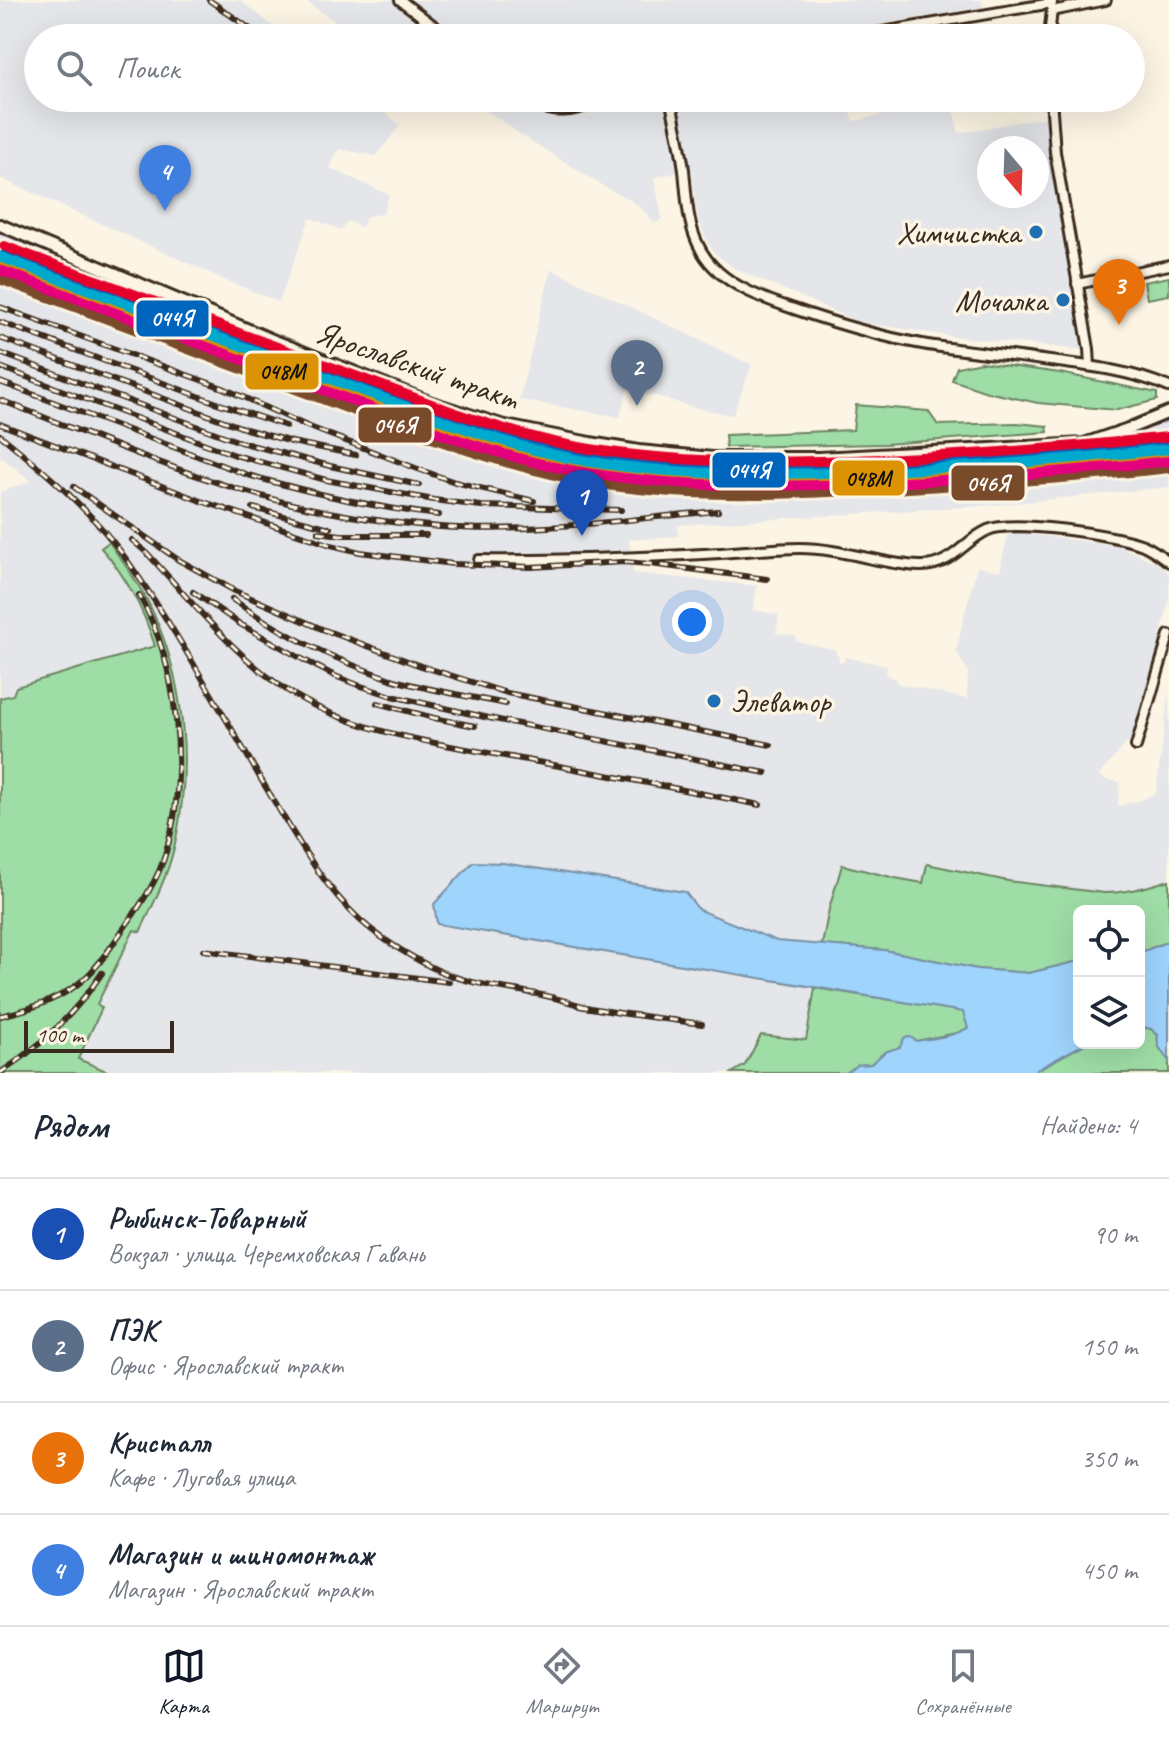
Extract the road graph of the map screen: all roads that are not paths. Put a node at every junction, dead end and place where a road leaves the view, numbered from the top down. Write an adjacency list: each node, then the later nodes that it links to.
1 (400, 0): 4 (street)
2 (1106, 0): 3 (street)
3 (1052, 5): 5 (street)
4 (432, 24)
5 (934, 24)
6 (673, 112): 11 (street)
7 (1052, 112): 10 (street)
8 (0, 225): 13 (street, Ярославский тракт)
9 (1169, 265): 10 (street)
10 (1077, 284): 11 (street)
11 (1090, 366): 12 (street)
12 (1169, 387)
13 (1169, 412)
14 (479, 560): 15 (street)
15 (1169, 562)
16 (1169, 635): 17 (street)
17 (1136, 746)

